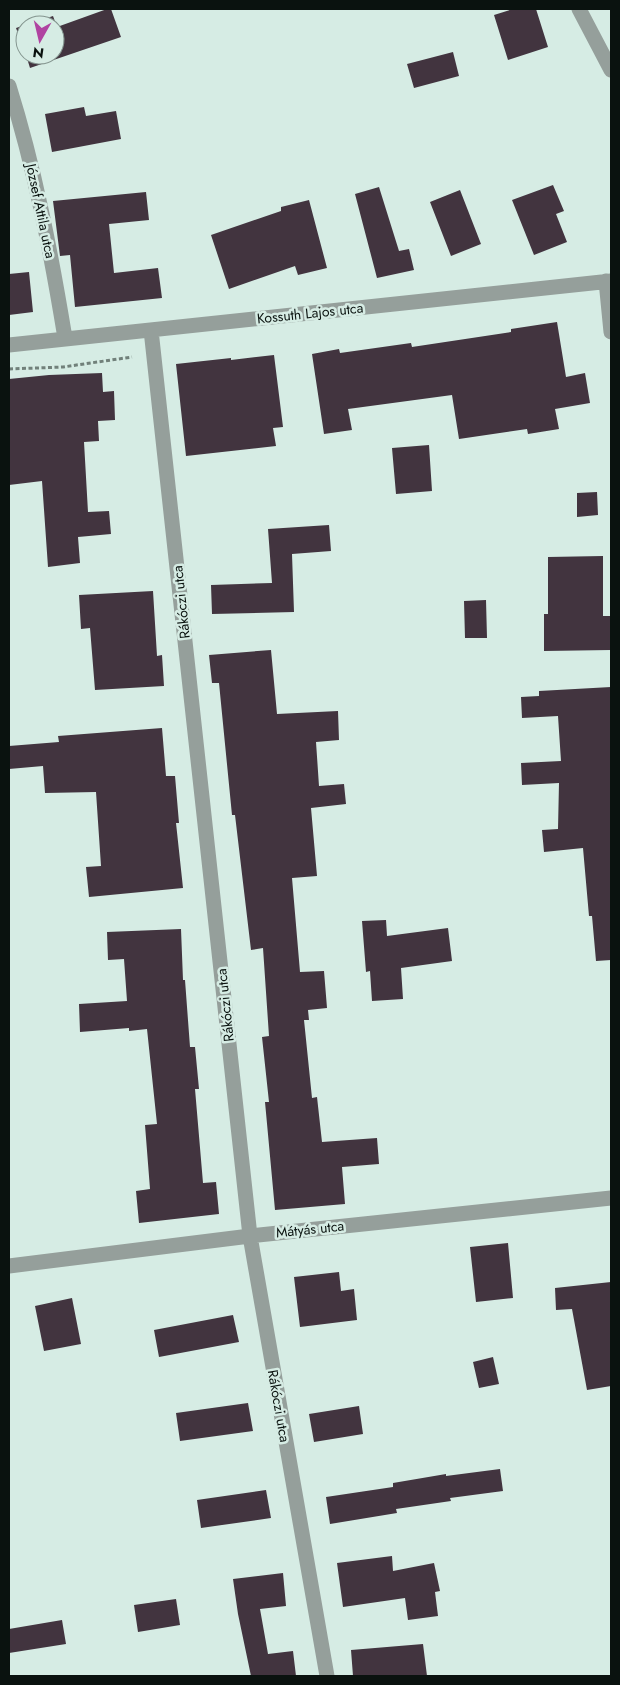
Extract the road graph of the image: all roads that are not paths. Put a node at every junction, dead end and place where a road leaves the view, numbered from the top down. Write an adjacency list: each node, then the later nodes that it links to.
1 (579, 9): 2 (street)
2 (611, 70)
3 (9, 86): 7 (street, József Attila utca)
4 (608, 281): 5 (street, Kossuth Lajos utca); 6 (street)
5 (151, 330): 7 (street, Kossuth Lajos utca); 10 (street, Rákóczi utca)
6 (611, 332)
7 (65, 338): 8 (street, Kossuth Lajos utca)
8 (9, 344)
9 (611, 1198): 10 (street, Mátyás utca)
10 (250, 1236): 11 (street, Mátyás utca); 12 (street, Rákóczi utca)
11 (9, 1266)
12 (327, 1676)

